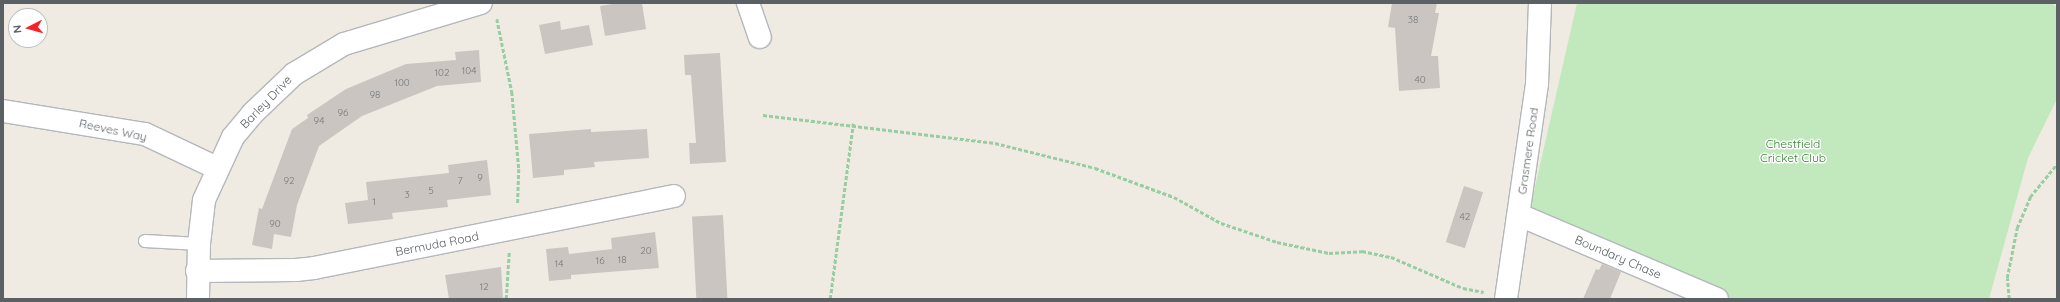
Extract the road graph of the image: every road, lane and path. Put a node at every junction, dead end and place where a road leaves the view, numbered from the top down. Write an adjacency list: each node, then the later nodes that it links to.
1 (748, 3): 4 (street)
2 (1540, 3): 11 (street, Grasmere Road)
3 (489, 10): 9 (street, Barley Drive); 12 (path)
4 (760, 37)
5 (3, 111): 9 (street, Reeves Way)
6 (763, 115): 7 (path)
7 (853, 124): 16 (path); 19 (path)
8 (2057, 164): 21 (path)
9 (217, 168): 14 (street, Barley Drive)
10 (674, 196): 12 (street, Bermuda Road)
11 (1519, 215): 16 (street, Grasmere Road); 20 (street, Boundary Chase)
12 (512, 230): 15 (street, Bermuda Road); 18 (path)
13 (145, 241): 14 (lane)
14 (199, 244): 15 (street, Barley Drive)
15 (197, 271): 17 (street, Barley Drive)
16 (1506, 297)
17 (198, 299)
18 (506, 299)
19 (830, 299)
20 (1717, 299)
21 (2009, 299)

